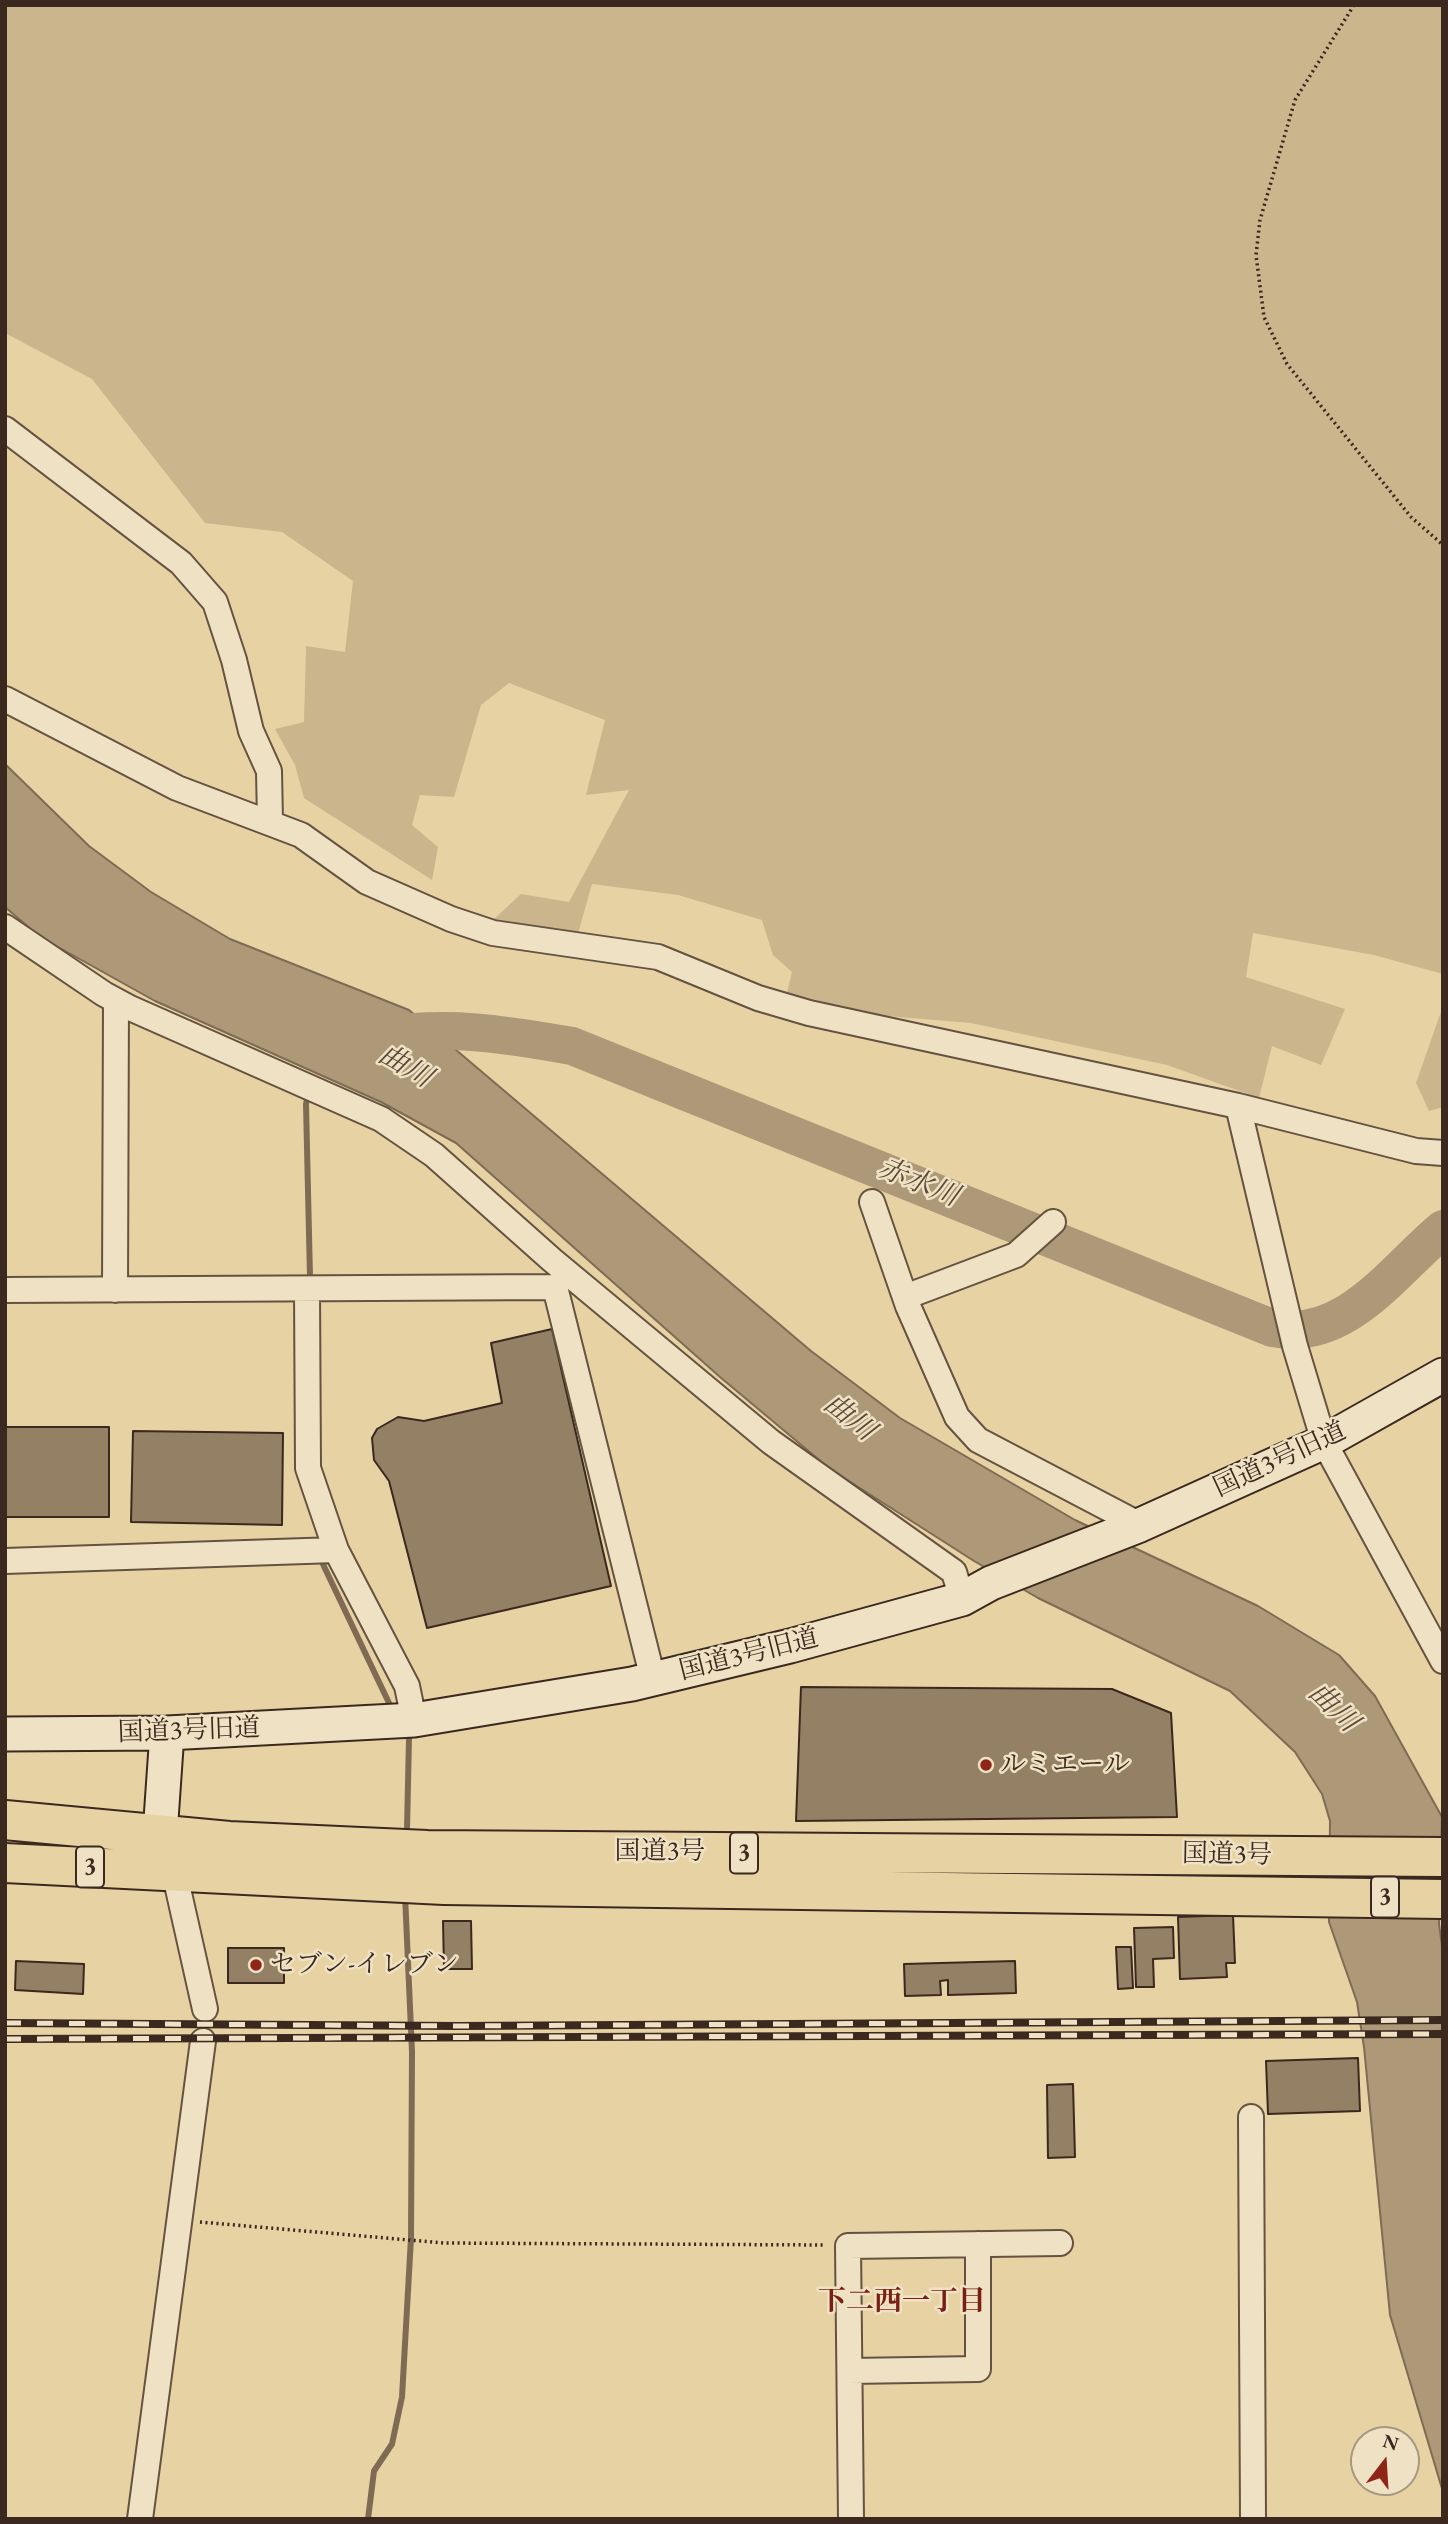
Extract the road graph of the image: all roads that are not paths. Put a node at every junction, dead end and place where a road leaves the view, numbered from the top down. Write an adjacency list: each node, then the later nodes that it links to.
1 (5, 429): 3 (street)
2 (5, 699): 3 (street)
3 (270, 821): 6 (street)
4 (5, 927): 5 (street)
5 (116, 1000): 11 (street); 19 (street)
6 (1238, 1106): 7 (street); 15 (street)
7 (1443, 1153)
8 (872, 1202): 13 (street)
9 (1053, 1222): 13 (street)
10 (5, 1290): 11 (street)
11 (115, 1290): 12 (street)
12 (307, 1290): 17 (street); 21 (street)
13 (905, 1297): 16 (street)
14 (1443, 1375): 15 (street, 国道3号旧道)
15 (1324, 1442): 16 (street, 国道3号旧道); 20 (street)
16 (1128, 1529): 19 (street, 国道3号旧道)
17 (336, 1550): 18 (street); 22 (street)
18 (5, 1561)
19 (962, 1599): 21 (street, 国道3号旧道)
20 (1443, 1661)
21 (653, 1679): 22 (street, 国道3号旧道)
22 (414, 1720): 23 (street, 国道3号旧道)
23 (167, 1733): 24 (street, 国道3号旧道); 26 (street)
24 (5, 1734)
25 (5, 1820): 26 (highway, 国道3号 / 3)
26 (160, 1834): 27 (highway, 国道3号 / 3); 29 (street)
27 (1443, 1857)
28 (5, 1863): 29 (highway, 国道3号 / 3)
29 (174, 1871): 30 (highway, 国道3号 / 3); 31 (street)
30 (1443, 1899)
31 (205, 2009)
32 (203, 2041): 37 (street)
33 (1251, 2116): 39 (street)
34 (1060, 2243): 35 (street)
35 (978, 2244): 36 (street); 36 (street)
36 (849, 2371): 38 (street)
37 (140, 2519)
38 (851, 2519)
39 (1253, 2519)

